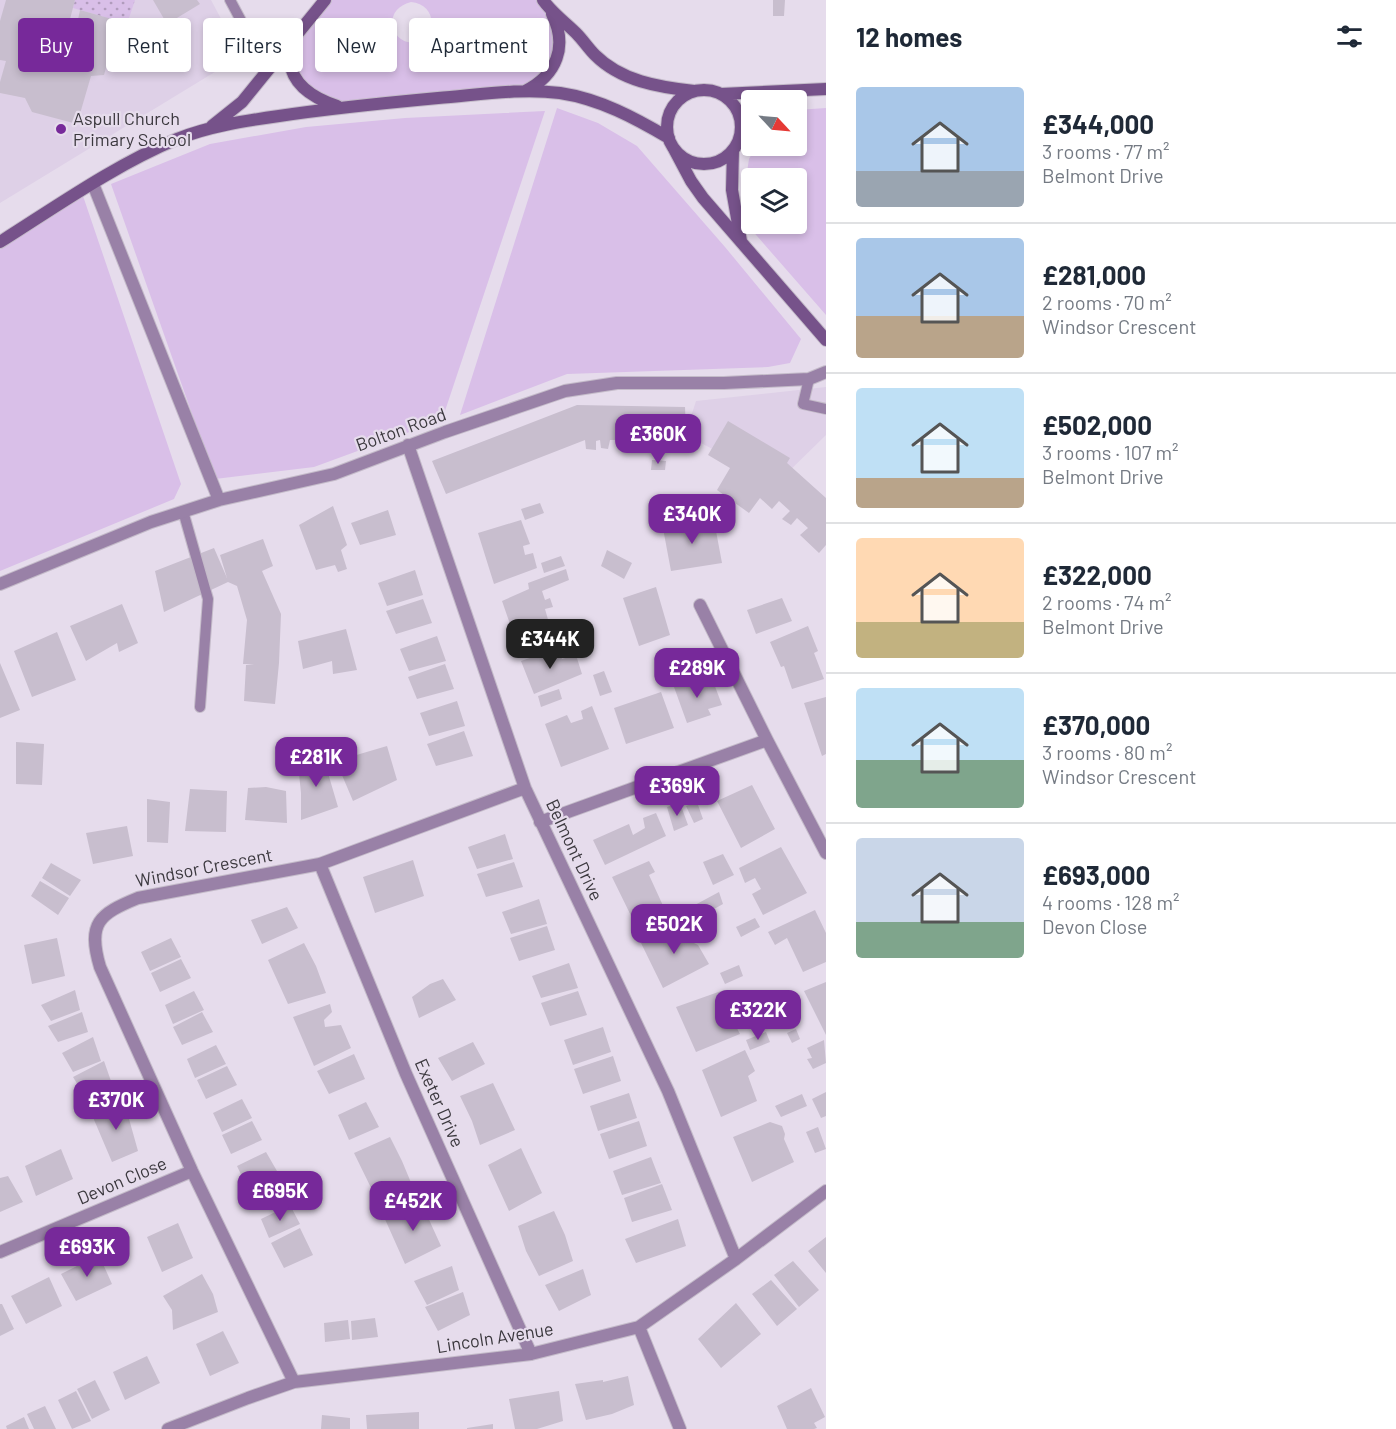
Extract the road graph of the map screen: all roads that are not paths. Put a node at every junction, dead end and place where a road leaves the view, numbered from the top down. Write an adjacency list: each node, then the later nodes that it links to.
1 (230, 0): 4 (lane)
2 (325, 0): 5 (main road)
3 (546, 4): 10 (main road); 11 (main road)
4 (240, 18)
5 (303, 27)
6 (267, 72): 15 (main road)
7 (293, 72): 14 (main road)
8 (826, 89): 9 (main road)
9 (798, 90)
10 (524, 91): 14 (main road); 17 (main road)
11 (695, 91): 13 (main road); 17 (main road)
12 (741, 93): 13 (main road)
13 (721, 94): 16 (main road)
14 (339, 107): 15 (main road)
15 (211, 127): 19 (main road)
16 (740, 133): 18 (main road)
17 (672, 144): 18 (main road); 21 (main road)
18 (733, 150): 21 (main road)
19 (93, 184): 20 (main road); 27 (street)
20 (0, 242)
21 (741, 242): 22 (main road)
22 (826, 340)
23 (826, 372): 24 (street, Bolton Road)
24 (809, 379): 25 (lane); 26 (street, Bolton Road)
25 (826, 409)
26 (408, 445): 27 (street, Bolton Road); 33 (street, Belmont Drive)
27 (219, 500): 28 (street, Bolton Road)
28 (183, 511): 29 (street, Bolton Road); 31 (lane)
29 (0, 584)
30 (700, 605): 32 (street)
31 (200, 707)
32 (767, 740): 34 (street); 35 (street)
33 (525, 788): 34 (street, Belmont Drive); 36 (street, Windsor Crescent)
34 (540, 822): 40 (street, Belmont Drive)
35 (826, 853)
36 (320, 864): 37 (street, Windsor Crescent); 42 (street, Exeter Drive)
37 (192, 1171): 39 (street, Devon Close); 43 (street, Windsor Crescent)
38 (826, 1191): 40 (street, Lincoln Avenue)
39 (0, 1252)
40 (736, 1259): 41 (street, Lincoln Avenue)
41 (639, 1327): 42 (street, Lincoln Avenue); 45 (street)
42 (531, 1354): 43 (street, Lincoln Avenue)
43 (294, 1382): 44 (street, Lincoln Avenue)
44 (168, 1429)
45 (680, 1429)

